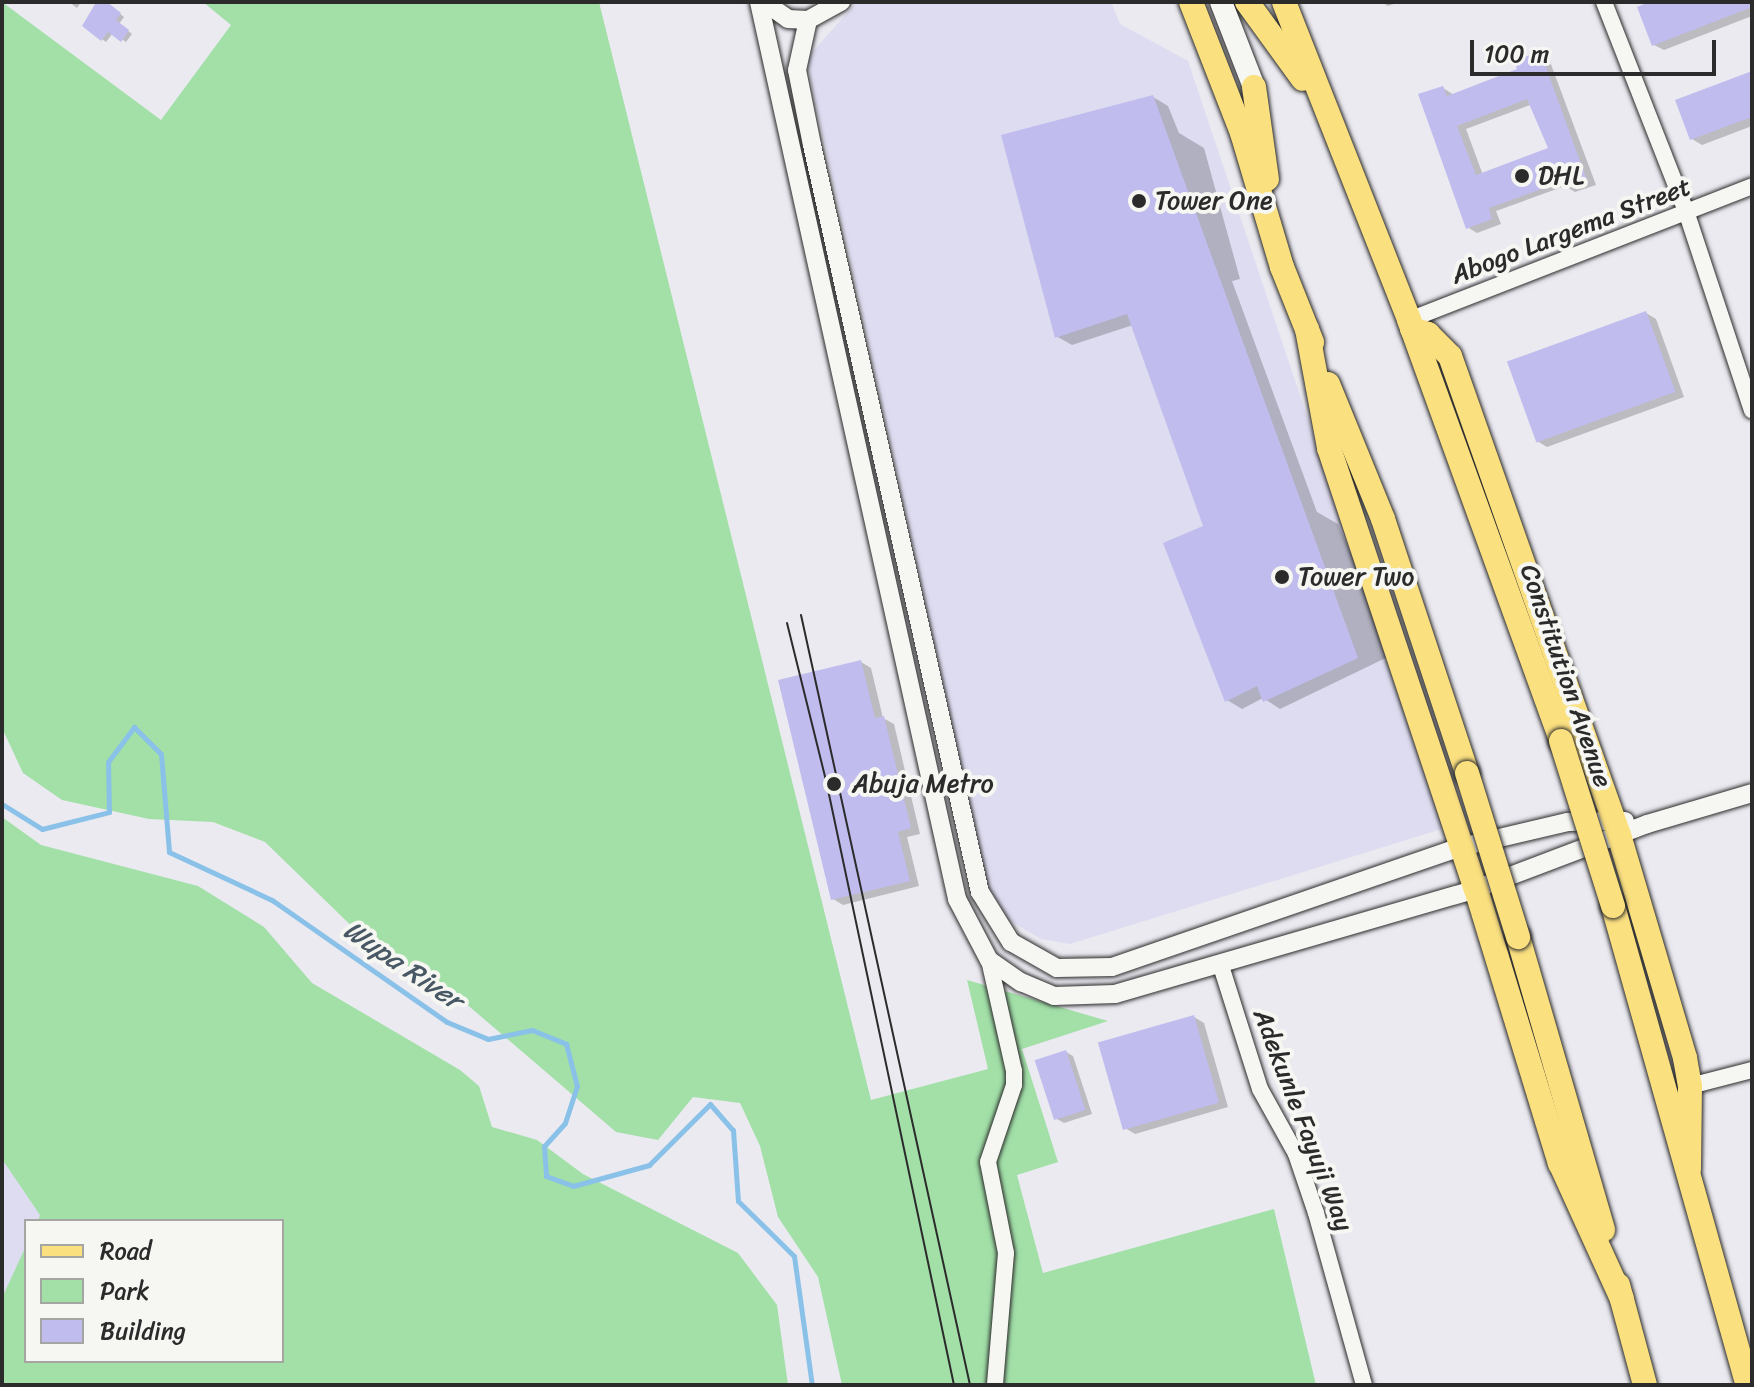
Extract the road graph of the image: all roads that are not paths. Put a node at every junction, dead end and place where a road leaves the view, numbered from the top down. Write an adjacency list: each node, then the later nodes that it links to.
1 (761, 2): 8 (street); 21 (street)
2 (841, 2): 8 (street)
3 (1191, 2): 13 (main road)
4 (1221, 2): 9 (main road)
5 (1247, 2): 10 (main road)
6 (1284, 2): 10 (main road, Constitution Avenue)
7 (1604, 2): 12 (street)
8 (808, 20): 19 (street)
9 (1254, 87): 13 (main road)
10 (1319, 100): 14 (main road, Constitution Avenue)
11 (1752, 186): 12 (street, Abogo Largema Street)
12 (1686, 211): 14 (street, Abogo Largema Street); 16 (street)
13 (1271, 230): 15 (main road)
14 (1410, 325): 18 (main road); 25 (main road, Constitution Avenue, bridge)
15 (1307, 329): 19 (main road); 26 (main road, bridge)
16 (1752, 410)
17 (1752, 793): 18 (street)
18 (1616, 827): 19 (street); 20 (street); 24 (main road)
19 (1461, 847): 20 (main road)
20 (1476, 889): 22 (street); 26 (main road)
21 (989, 960): 22 (street); 27 (street)
22 (1221, 966): 28 (street, Adekunle Fayuji Way)
23 (1752, 1070): 24 (street)
24 (1690, 1086): 25 (main road)
25 (1689, 1169): 30 (main road, Constitution Avenue)
26 (1622, 1299): 29 (main road)
27 (995, 1385)
28 (1364, 1385)
29 (1645, 1385)
30 (1748, 1385)

